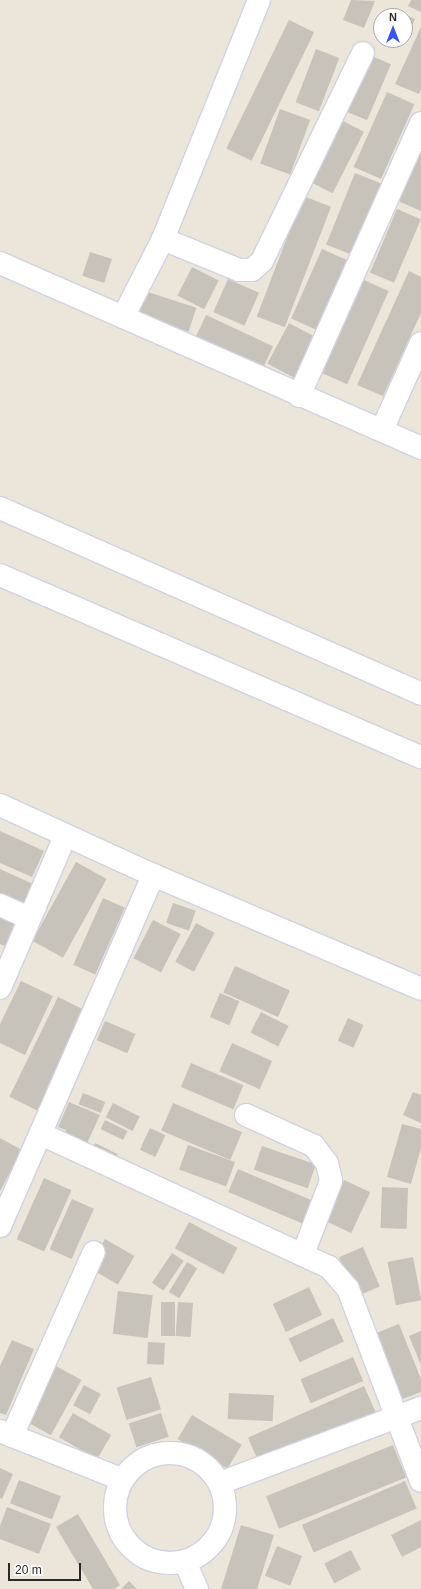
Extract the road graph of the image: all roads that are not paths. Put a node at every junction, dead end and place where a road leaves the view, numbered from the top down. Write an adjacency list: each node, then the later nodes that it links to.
1 (259, 0): 4 (street)
2 (363, 53): 4 (street)
3 (421, 123): 8 (street)
4 (163, 240): 6 (street)
5 (0, 263): 6 (street)
6 (123, 317): 8 (street)
7 (421, 343): 9 (street)
8 (299, 396): 9 (street)
9 (382, 430): 10 (street)
10 (421, 448)
11 (0, 508): 13 (street)
12 (0, 575): 14 (street)
13 (421, 694)
14 (421, 758)
15 (0, 806): 16 (street)
16 (65, 836): 17 (street); 19 (street)
17 (153, 875): 21 (street); 23 (street)
18 (0, 905): 19 (street)
19 (29, 918): 20 (street)
20 (0, 988)
21 (421, 989)
22 (246, 1115): 26 (street)
23 (40, 1134): 24 (street); 26 (street)
24 (0, 1226)
25 (94, 1252): 29 (street)
26 (302, 1254): 28 (street)
27 (421, 1408): 28 (street)
28 (396, 1418): 31 (street); 32 (street)
29 (6, 1434): 30 (street)
30 (123, 1480): 32 (street); 33 (street)
31 (421, 1481)
32 (220, 1483): 33 (street)
33 (185, 1562): 34 (street)
34 (197, 1589)

